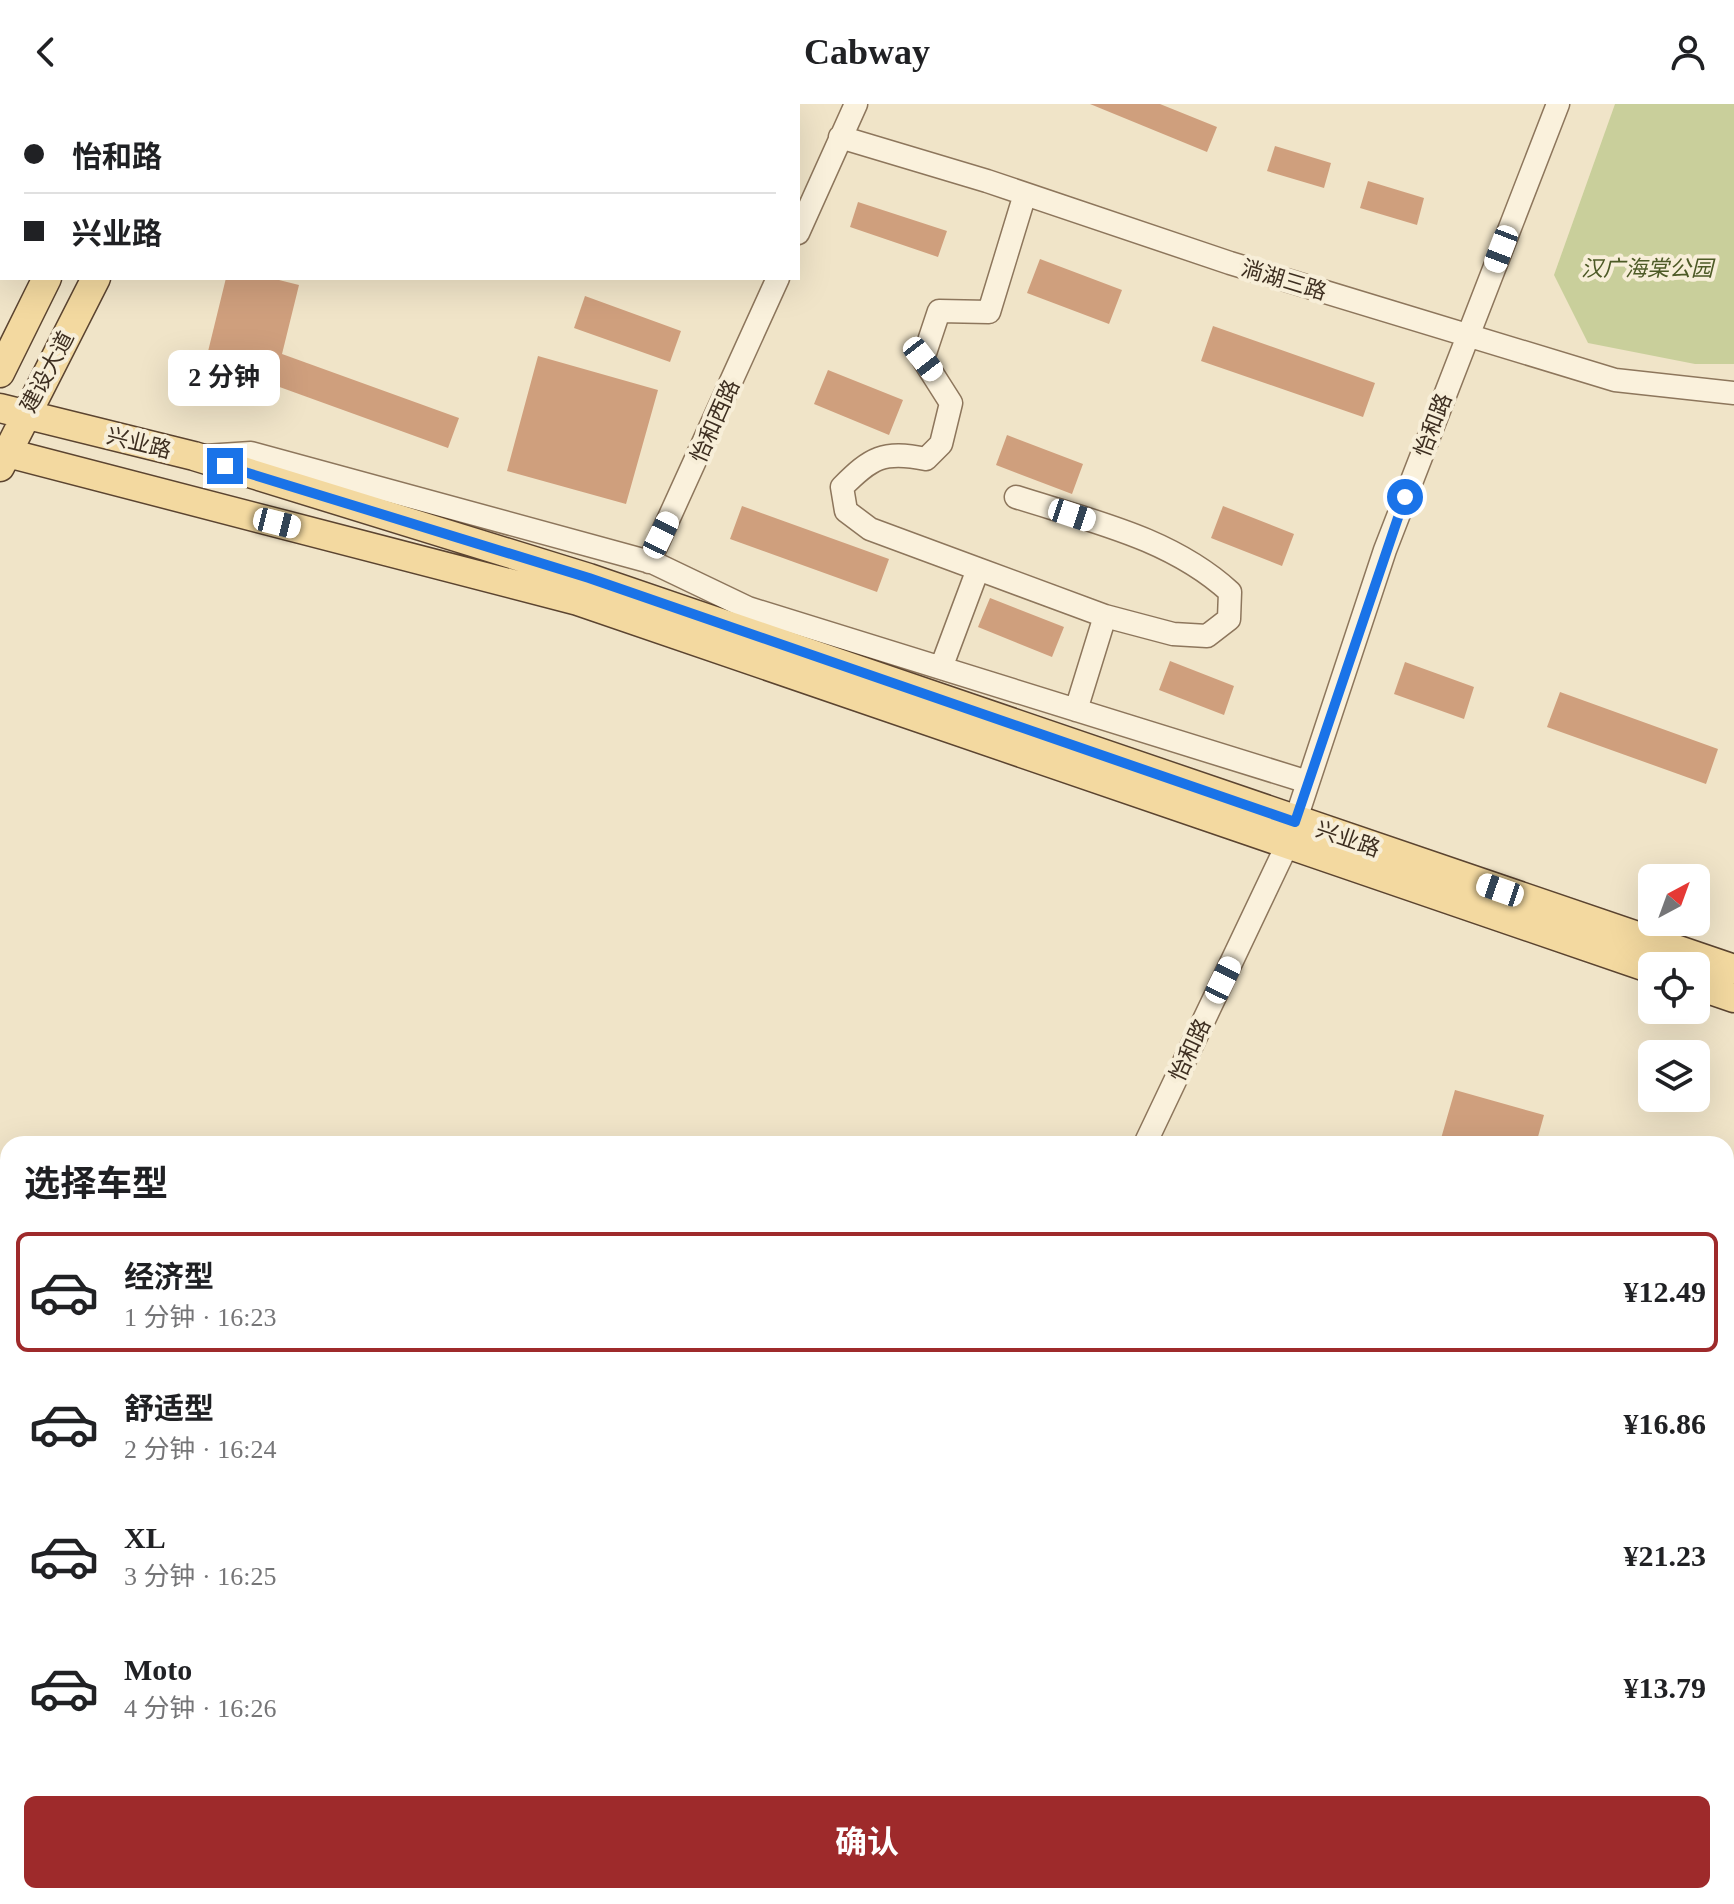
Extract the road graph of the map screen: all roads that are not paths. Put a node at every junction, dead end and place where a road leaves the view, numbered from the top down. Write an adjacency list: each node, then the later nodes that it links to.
1 (856, 104): 3 (street)
2 (1558, 104): 9 (street, 怡和路)
3 (840, 137): 4 (street, 淌湖三路); 5 (street)
4 (1025, 194): 9 (street, 淌湖三路); 17 (street)
5 (800, 228)
6 (46, 280): 10 (main road, 建设大道)
7 (95, 280): 12 (main road, 建设大道)
8 (777, 280): 16 (street, 怡和西路)
9 (1468, 337): 11 (street, 淌湖三路); 21 (street, 怡和路)
10 (0, 373)
11 (1734, 393)
12 (12, 412): 13 (main road, 兴业路); 14 (main road, 建设大道)
13 (194, 456): 16 (street); 22 (main road, 兴业路)
14 (2, 457): 22 (main road, 兴业路)
15 (1016, 497): 18 (street)
16 (649, 562): 19 (street)
17 (978, 569): 18 (street); 19 (street)
18 (1105, 616): 20 (street)
19 (941, 668): 20 (street)
20 (1076, 710): 21 (street)
21 (1308, 782): 22 (street, 怡和路)
22 (1292, 832): 23 (main road, 兴业路); 24 (main road, 兴业路); 27 (street, 怡和路)
23 (1638, 964)
24 (1734, 969)
25 (1710, 990): 26 (main road)
26 (1734, 998)
27 (1149, 1136)

